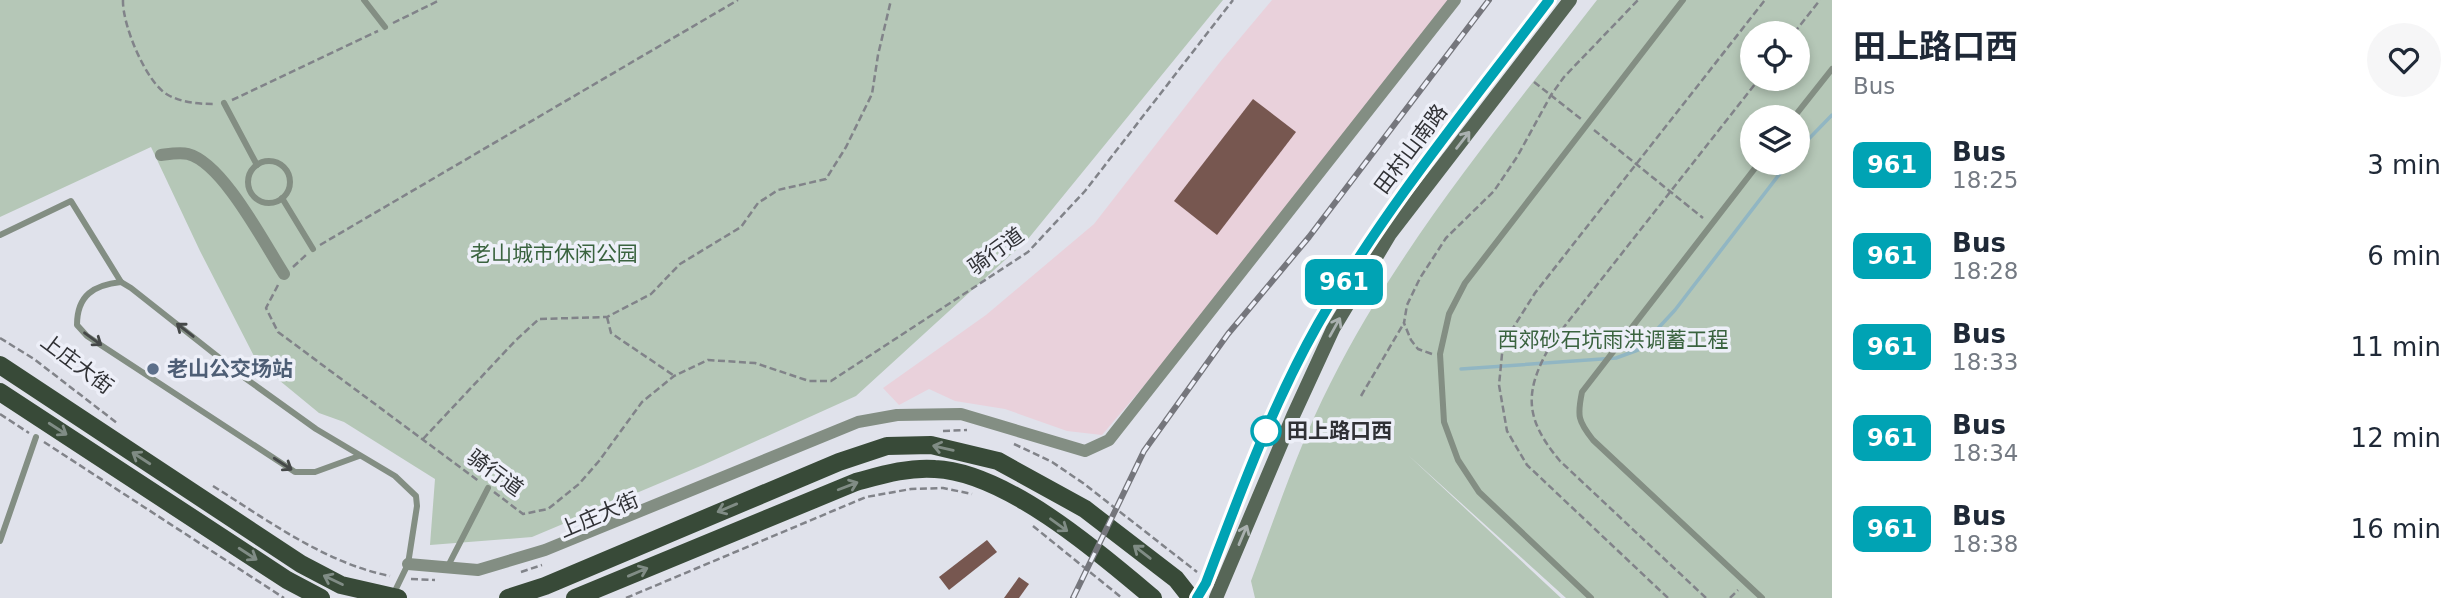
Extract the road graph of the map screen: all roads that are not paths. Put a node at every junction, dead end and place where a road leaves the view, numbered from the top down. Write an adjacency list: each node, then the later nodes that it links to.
1 (363, 0): 6 (lane)
2 (1455, 0): 25 (street)
3 (1549, 0): 32 (main road, 田村山南路)
4 (1570, 0): 33 (main road, 田村山南路, one-way to 4)
5 (1683, 0): 34 (lane)
6 (385, 27)
7 (1832, 69): 9 (lane)
8 (223, 103): 11 (lane)
9 (1804, 105)
10 (161, 155): 16 (street)
11 (257, 165): 13 (lane); 13 (lane)
12 (1750, 175): 35 (lane)
13 (282, 198): 15 (lane)
14 (0, 235): 17 (lane)
15 (313, 249)
16 (284, 274)
17 (121, 282): 21 (lane, one-way to 17); 21 (lane, one-way to 21)
18 (0, 365): 27 (main road, 上庄大街, one-way to 18)
19 (0, 392): 26 (main road, one-way to 26)
20 (36, 437): 23 (lane)
21 (359, 456): 24 (lane)
22 (488, 488): 25 (lane)
23 (0, 541)
24 (408, 564): 25 (street); 27 (lane)
25 (447, 568)
26 (321, 598)
27 (394, 598)
28 (508, 598): 31 (main road, one-way to 28)
29 (575, 598): 30 (main road, one-way to 30)
30 (1153, 598)
31 (1191, 598)
32 (1197, 598)
33 (1216, 598)
34 (1591, 598)
35 (1762, 598)

